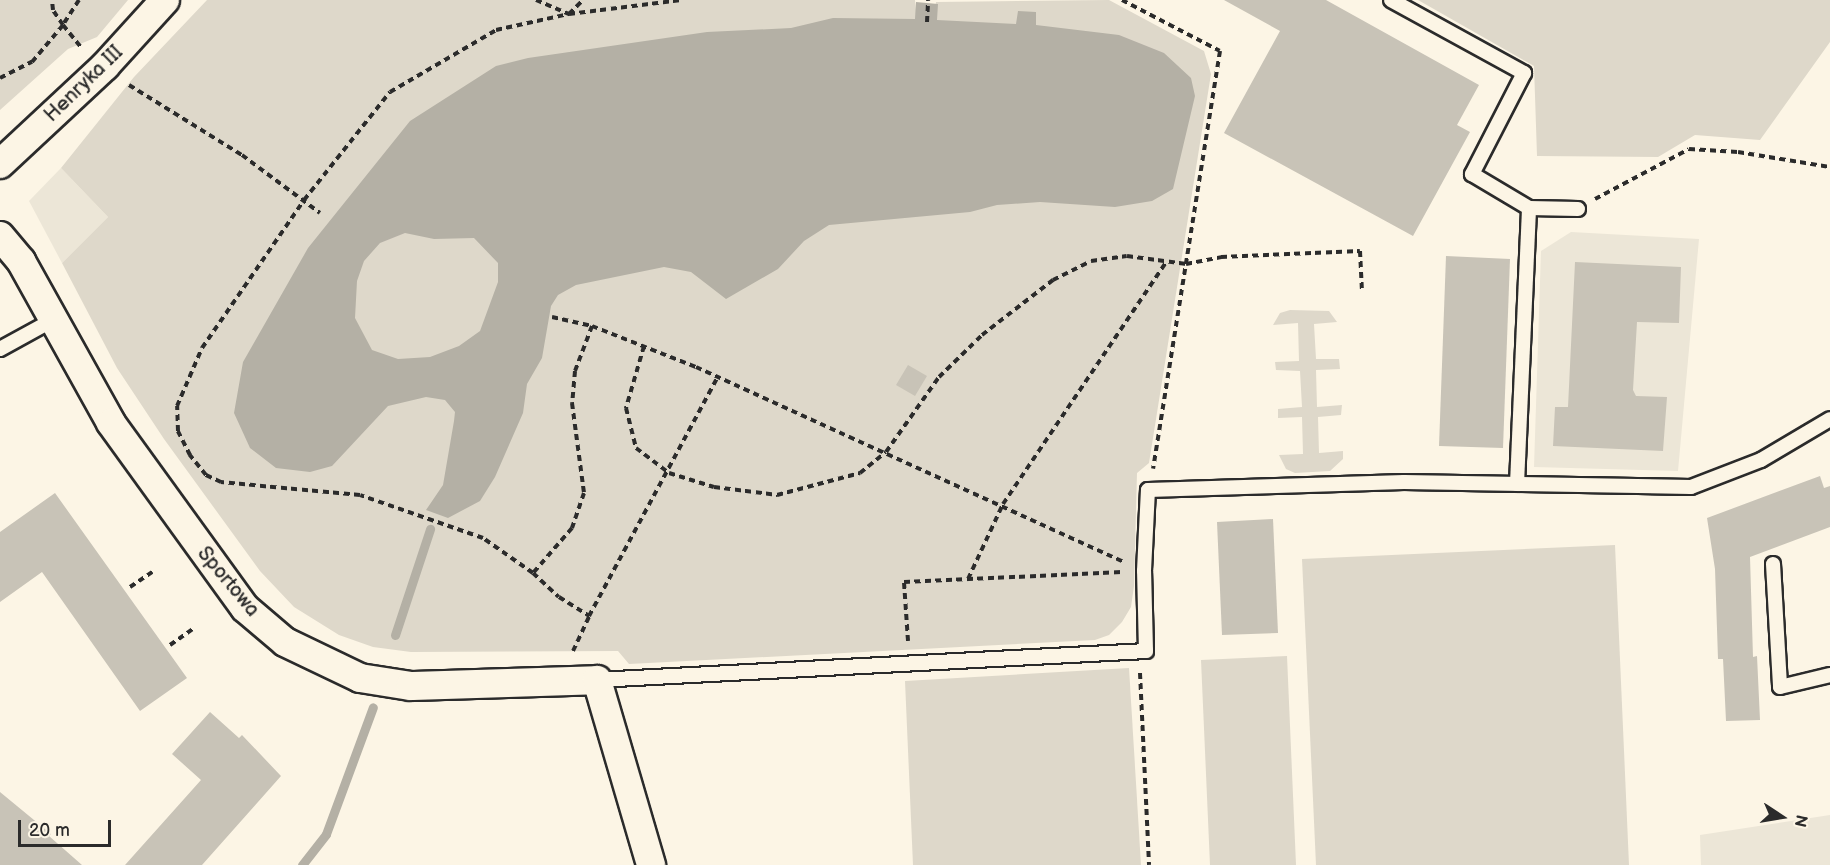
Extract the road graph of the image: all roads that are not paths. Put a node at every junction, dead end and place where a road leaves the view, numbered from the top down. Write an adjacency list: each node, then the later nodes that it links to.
1 (165, 0): 3 (street, Henryka III)
2 (1391, 0): 4 (lane)
3 (0, 165)
4 (1529, 208): 5 (lane); 10 (lane)
5 (1578, 208)
6 (0, 236): 7 (street, Sportowa)
7 (53, 320): 8 (lane); 13 (street, Sportowa)
8 (0, 349)
9 (1830, 419): 10 (lane)
10 (1517, 484): 13 (lane)
11 (1773, 564): 12 (lane)
12 (1830, 675)
13 (597, 680): 14 (street)
14 (651, 865)

